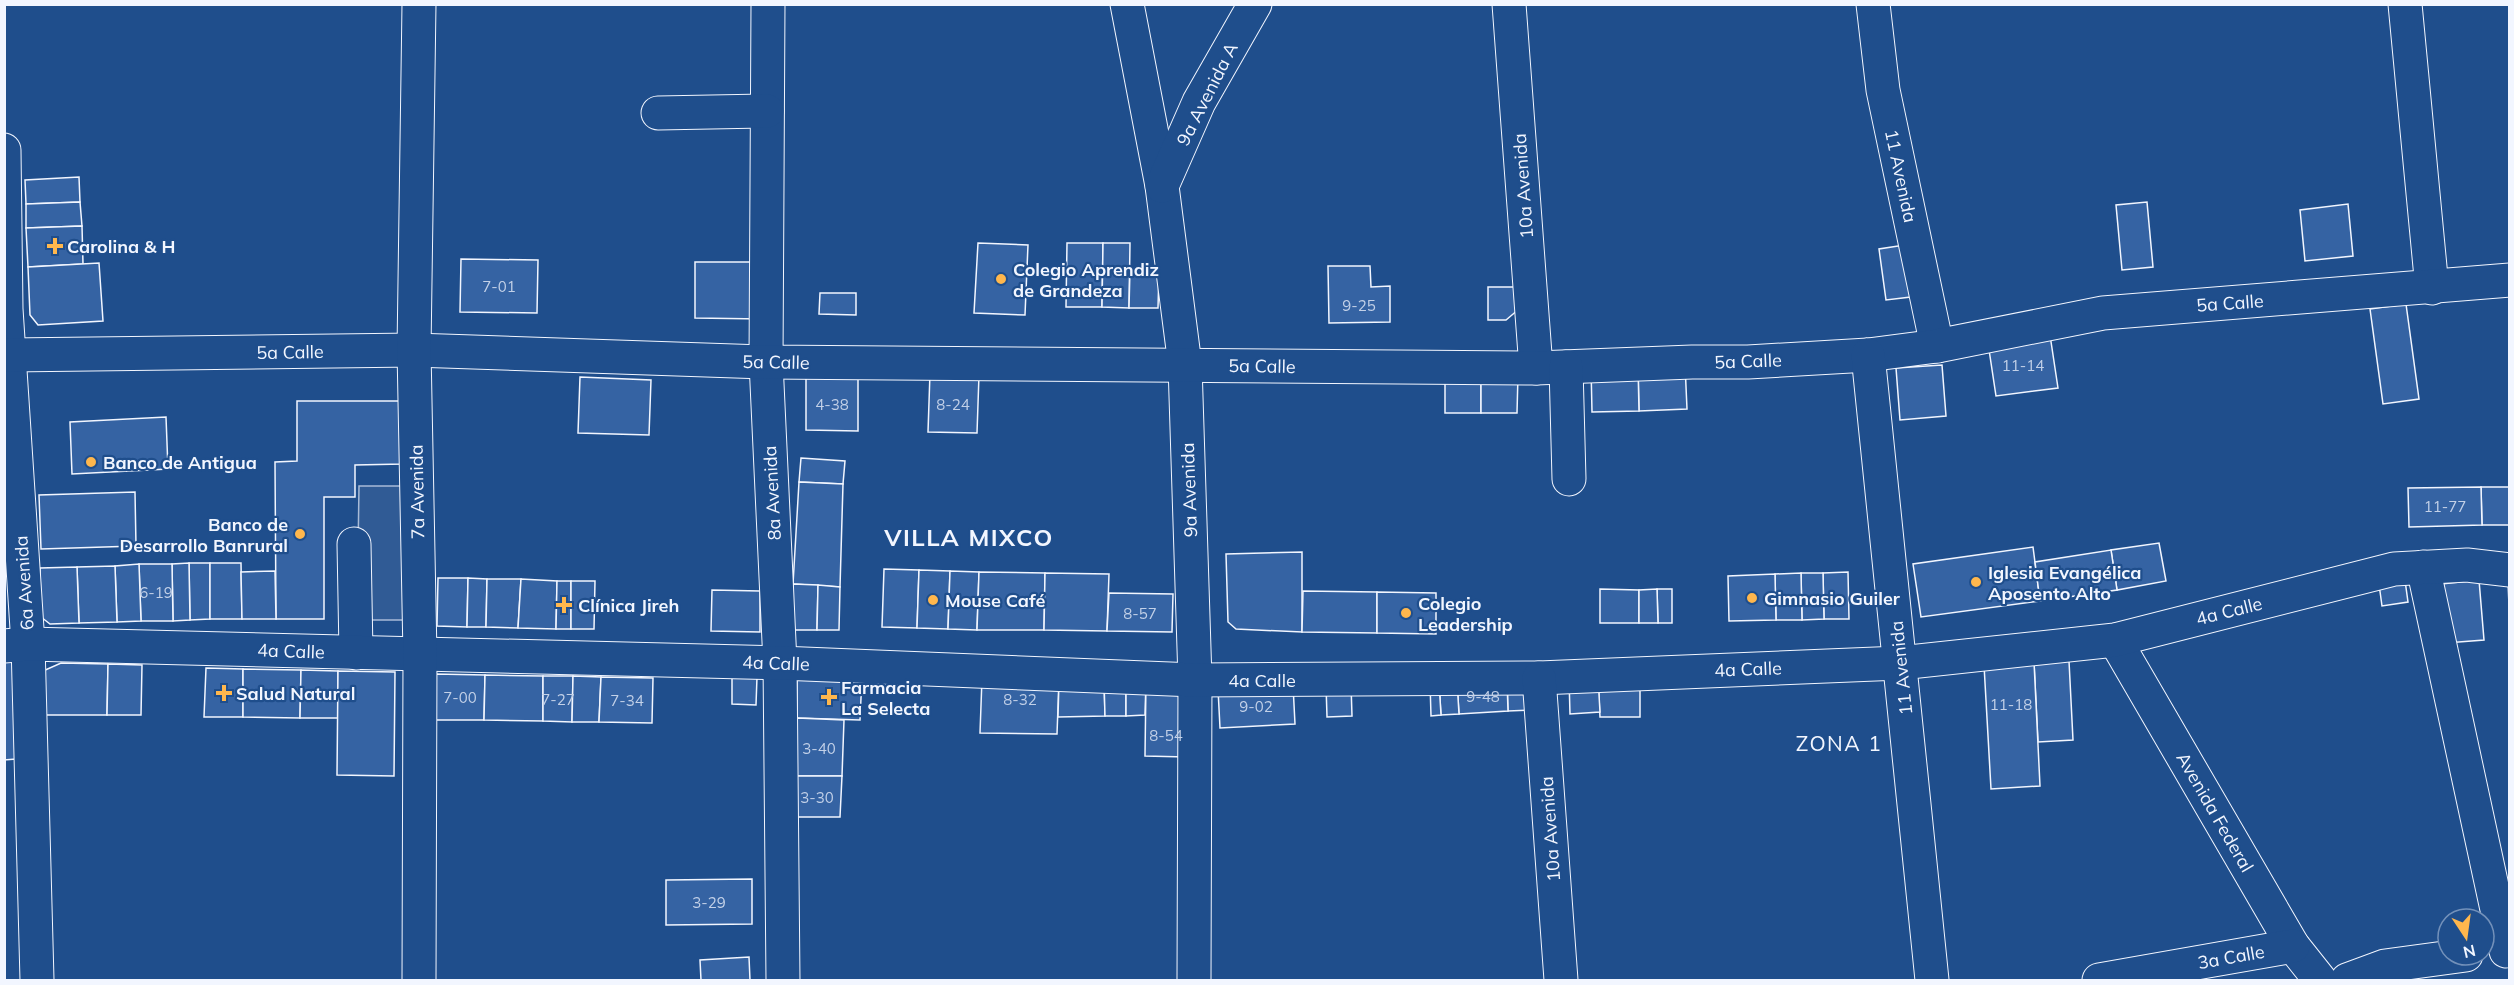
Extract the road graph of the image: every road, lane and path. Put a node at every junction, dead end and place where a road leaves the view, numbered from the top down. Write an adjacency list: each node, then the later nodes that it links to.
1 (419, 4): 17 (street, 7a Avenida)
2 (768, 4): 8 (street, 8a Avenida)
3 (1127, 4): 11 (street, 9a Avenida)
4 (1255, 4): 11 (street, 9a Avenida A)
5 (1509, 4): 22 (street, 10a Avenida)
6 (1873, 4): 16 (street, 11 Avenida)
7 (2405, 4): 14 (street)
8 (768, 111): 9 (street); 20 (street, 8a Avenida)
9 (658, 113)
10 (4, 150): 12 (street, 6a Avenida)
11 (1162, 186): 21 (street, 9a Avenida)
12 (5, 208): 15 (street, 6a Avenida)
13 (2510, 280): 14 (street, 5a Calle)
14 (2432, 288): 16 (street, 5a Calle)
15 (5, 308): 18 (street, 6a Avenida)
16 (1937, 346): 19 (street, 5a Calle)
17 (414, 350): 18 (street, 5a Calle); 20 (street, 5a Calle); 30 (street, 7a Avenida)
18 (9, 355): 28 (street, 6a Avenida)
19 (1868, 355): 22 (street, 5a Calle); 32 (street, 11 Avenida)
20 (766, 362): 21 (street, 5a Calle); 31 (street, 8a Avenida)
21 (1185, 365): 22 (street, 5a Calle); 34 (street, 9a Avenida)
22 (1551, 368): 23 (street, 10a Avenida)
23 (1569, 479)
24 (354, 544): 29 (street)
25 (2423, 567): 26 (street, 4a Calle); 27 (street, 4a Calle); 36 (street)
26 (2510, 570)
27 (2115, 640): 32 (street, 4a Calle); 35 (street, Avenida Federal)
28 (16, 645): 29 (street, 4a Calle); 38 (street, 6a Avenida)
29 (356, 653): 30 (street, 4a Calle)
30 (420, 655): 31 (street, 4a Calle); 39 (street, 7a Avenida)
31 (780, 663): 34 (street, 4a Calle); 40 (street, 8a Avenida)
32 (1900, 663): 33 (street, 4a Calle); 43 (street, 11 Avenida)
33 (1539, 678): 34 (street, 4a Calle); 42 (street, 10a Avenida)
34 (1196, 680): 41 (street, 9a Avenida)
35 (2293, 946): 44 (street, 3a Calle); 45 (street, Avenida Federal)
36 (2500, 951)
37 (2436, 959): 46 (street)
38 (37, 981)
39 (418, 981)
40 (783, 981)
41 (1194, 981)
42 (1561, 981)
43 (1932, 981)
44 (2098, 981)
45 (2320, 981)
46 (2347, 981)

